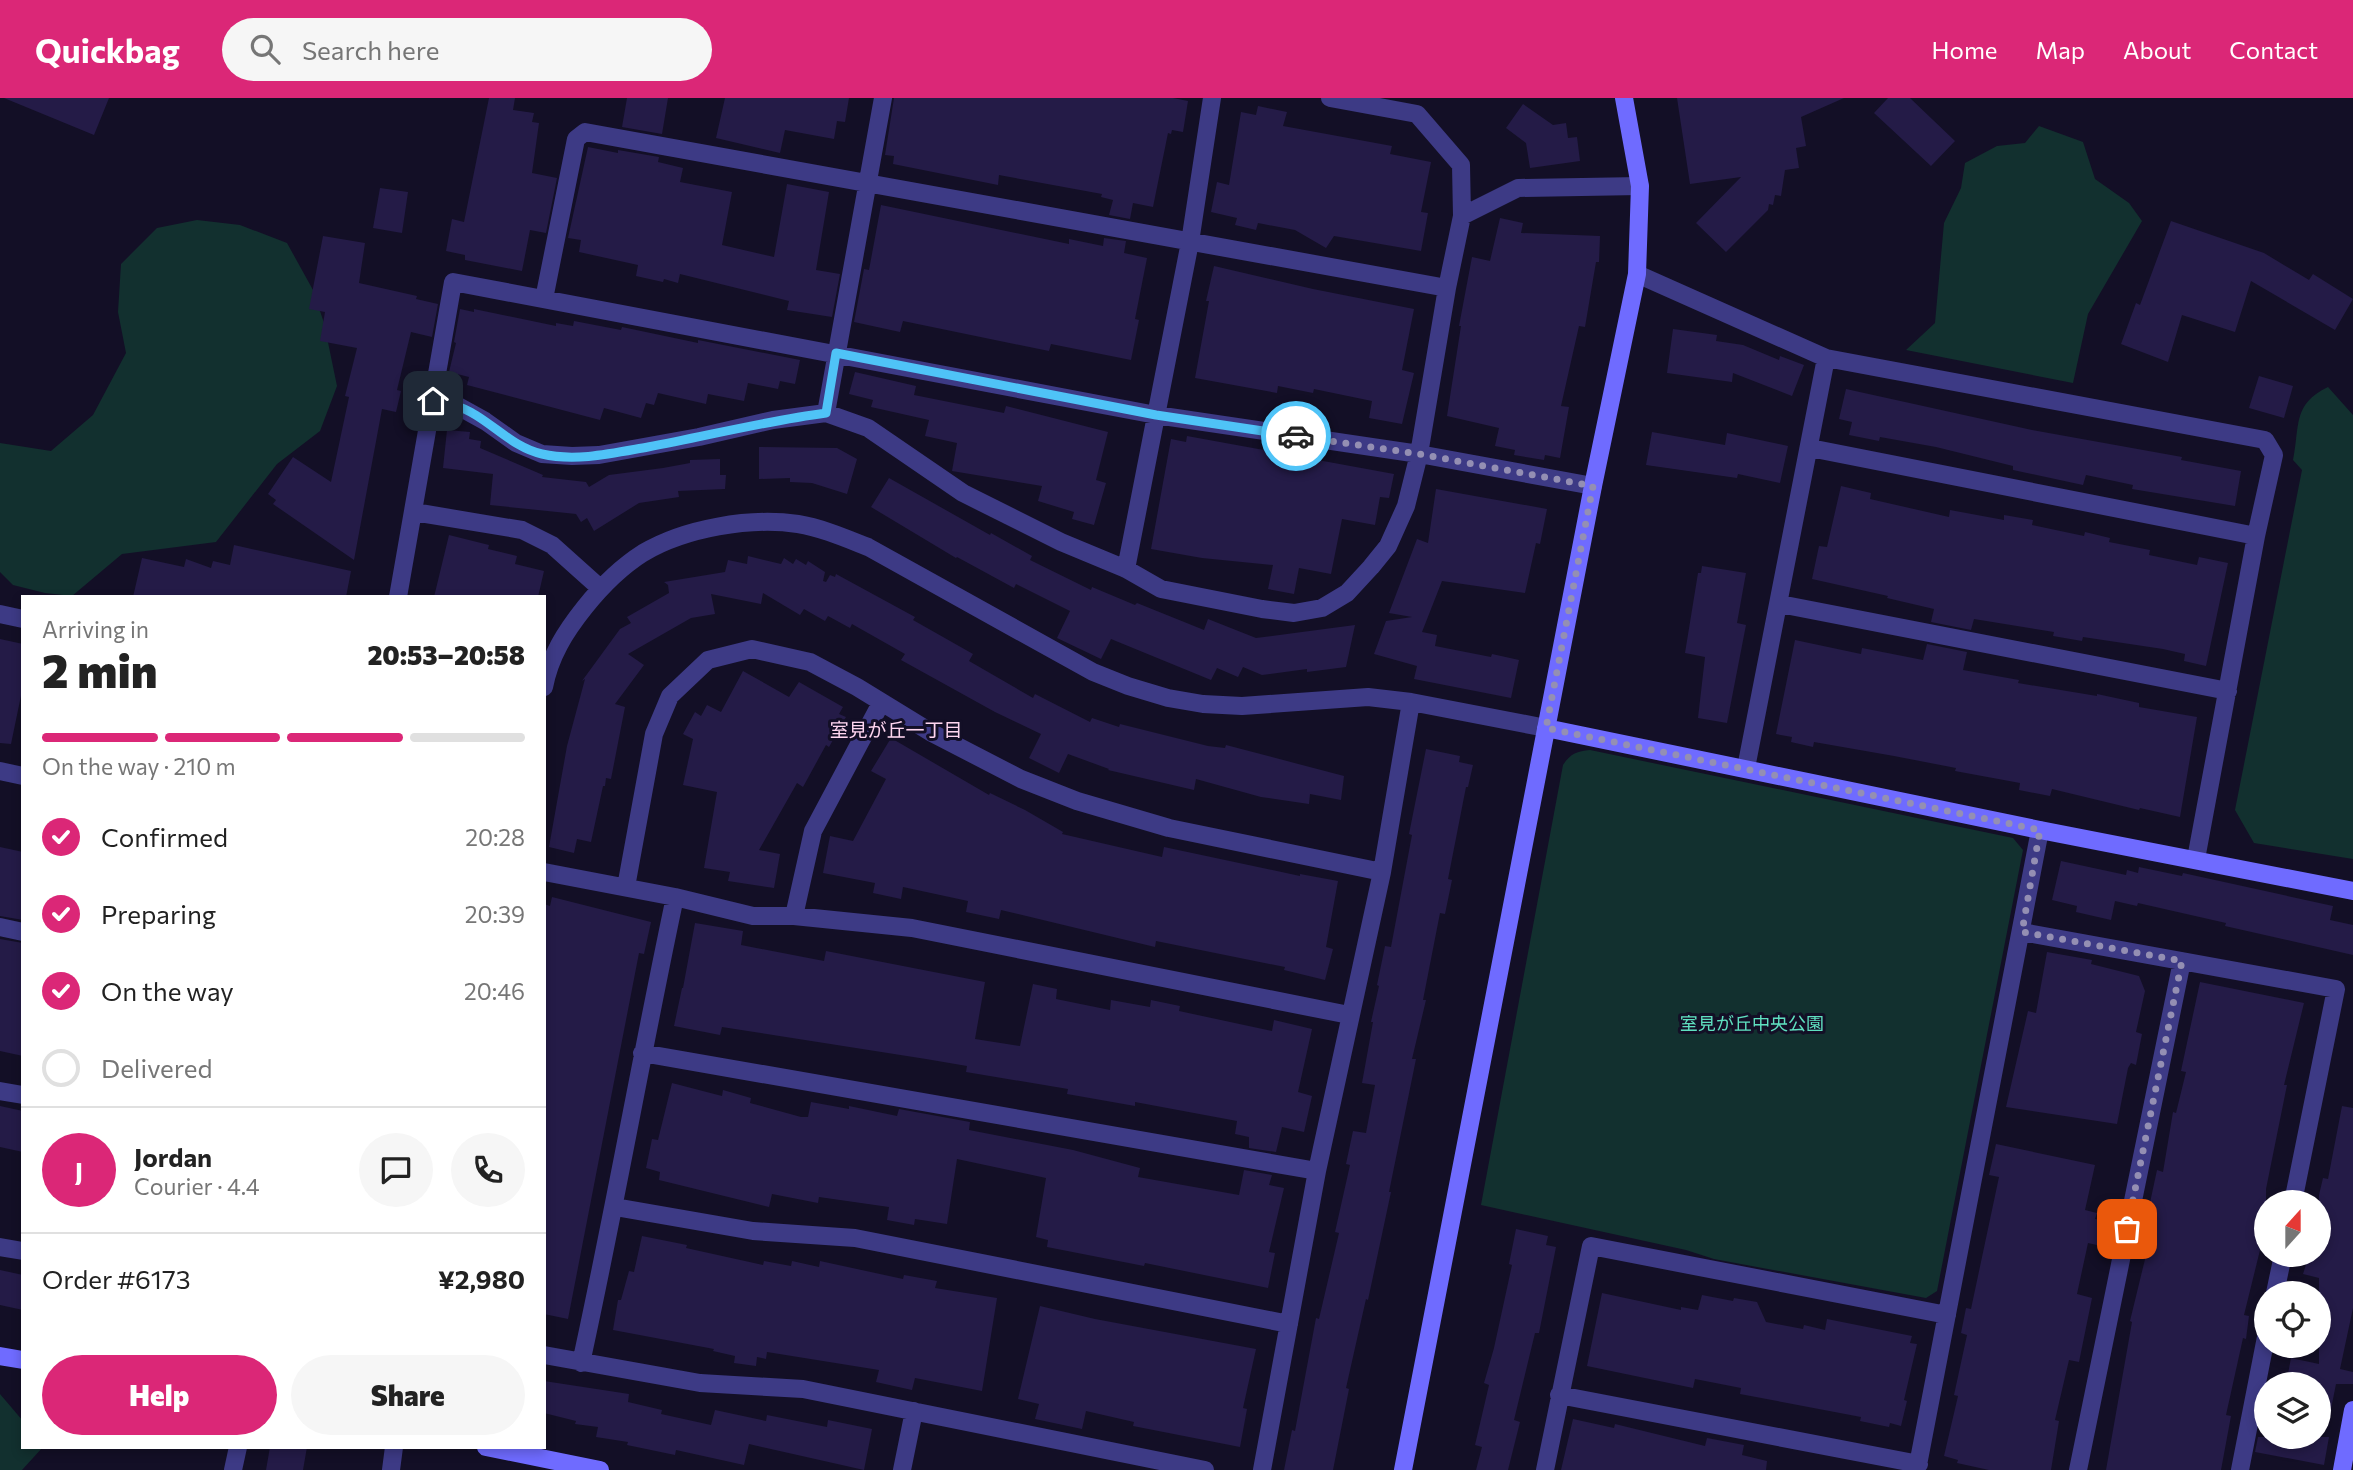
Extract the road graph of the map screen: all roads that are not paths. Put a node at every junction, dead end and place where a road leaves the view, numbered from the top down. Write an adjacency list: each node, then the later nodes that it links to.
1 (883, 98): 5 (street)
2 (1212, 98): 8 (street)
3 (1330, 98): 7 (street)
4 (1624, 98): 6 (street)
5 (866, 184): 8 (street); 11 (street); 12 (street)
6 (1640, 186): 7 (street); 9 (street)
7 (1462, 216): 10 (street)
8 (1190, 242): 10 (street); 16 (street)
9 (1637, 274): 13 (street); 19 (street)
10 (1447, 288): 18 (street)
11 (544, 299): 12 (street); 14 (street)
12 (836, 353): 15 (street); 16 (street)
13 (1826, 358): 17 (street); 21 (street)
14 (433, 401): 15 (street); 20 (street)
15 (826, 413): 22 (street)
16 (1156, 415): 18 (street); 22 (street)
17 (1810, 448): 21 (street); 25 (street)
18 (1419, 454): 19 (street); 22 (street)
19 (1593, 486): 32 (street)
20 (414, 512): 23 (street); 24 (street)
21 (2256, 536): 29 (street)
22 (1126, 569)
23 (600, 588): 28 (street); 31 (street)
24 (398, 595)
25 (1780, 604): 29 (street); 33 (street)
26 (0, 614): 27 (street)
27 (21, 619)
28 (546, 677)
29 (2228, 691): 37 (street)
30 (881, 702): 39 (street); 40 (street); 43 (street)
31 (1411, 702): 32 (street); 39 (street)
32 (1546, 728): 33 (street); 77 (street)
33 (1746, 768): 36 (street)
34 (0, 771): 35 (street)
35 (21, 776)
36 (2040, 830): 37 (street); 46 (street)
37 (2196, 859): 41 (street)
38 (546, 872): 40 (street)
39 (1382, 872): 48 (street)
40 (626, 887): 42 (street)
41 (2353, 891)
42 (675, 897): 43 (street); 49 (street)
43 (794, 916): 48 (street)
44 (0, 927): 45 (street)
45 (21, 932)
46 (2022, 932): 47 (street); 57 (street)
47 (2182, 961): 53 (street); 79 (street)
48 (1349, 1015): 52 (street)
49 (642, 1052): 52 (street); 54 (street)
50 (0, 1091): 51 (street)
51 (21, 1095)
52 (1317, 1171): 58 (street)
53 (2295, 1190)
54 (615, 1207): 58 (street); 63 (street)
55 (0, 1247): 56 (street)
56 (21, 1251)
57 (1947, 1315): 64 (street); 70 (street)
58 (1289, 1324): 76 (street)
59 (546, 1355): 63 (street)
60 (0, 1356): 62 (street)
61 (2262, 1358): 80 (street)
62 (21, 1360)
63 (581, 1363): 66 (street)
64 (1559, 1395): 70 (street); 78 (street)
65 (2353, 1410): 81 (street)
66 (914, 1411): 74 (street); 75 (street)
67 (238, 1449): 71 (street)
68 (394, 1449): 72 (street)
69 (496, 1449): 73 (street)
70 (1918, 1467)
71 (233, 1470)
72 (391, 1470)
73 (600, 1470)
74 (902, 1470)
75 (1205, 1470)
76 (1262, 1470)
77 (1403, 1470)
78 (1545, 1470)
79 (2078, 1470)
80 (2239, 1470)
81 (2342, 1470)

